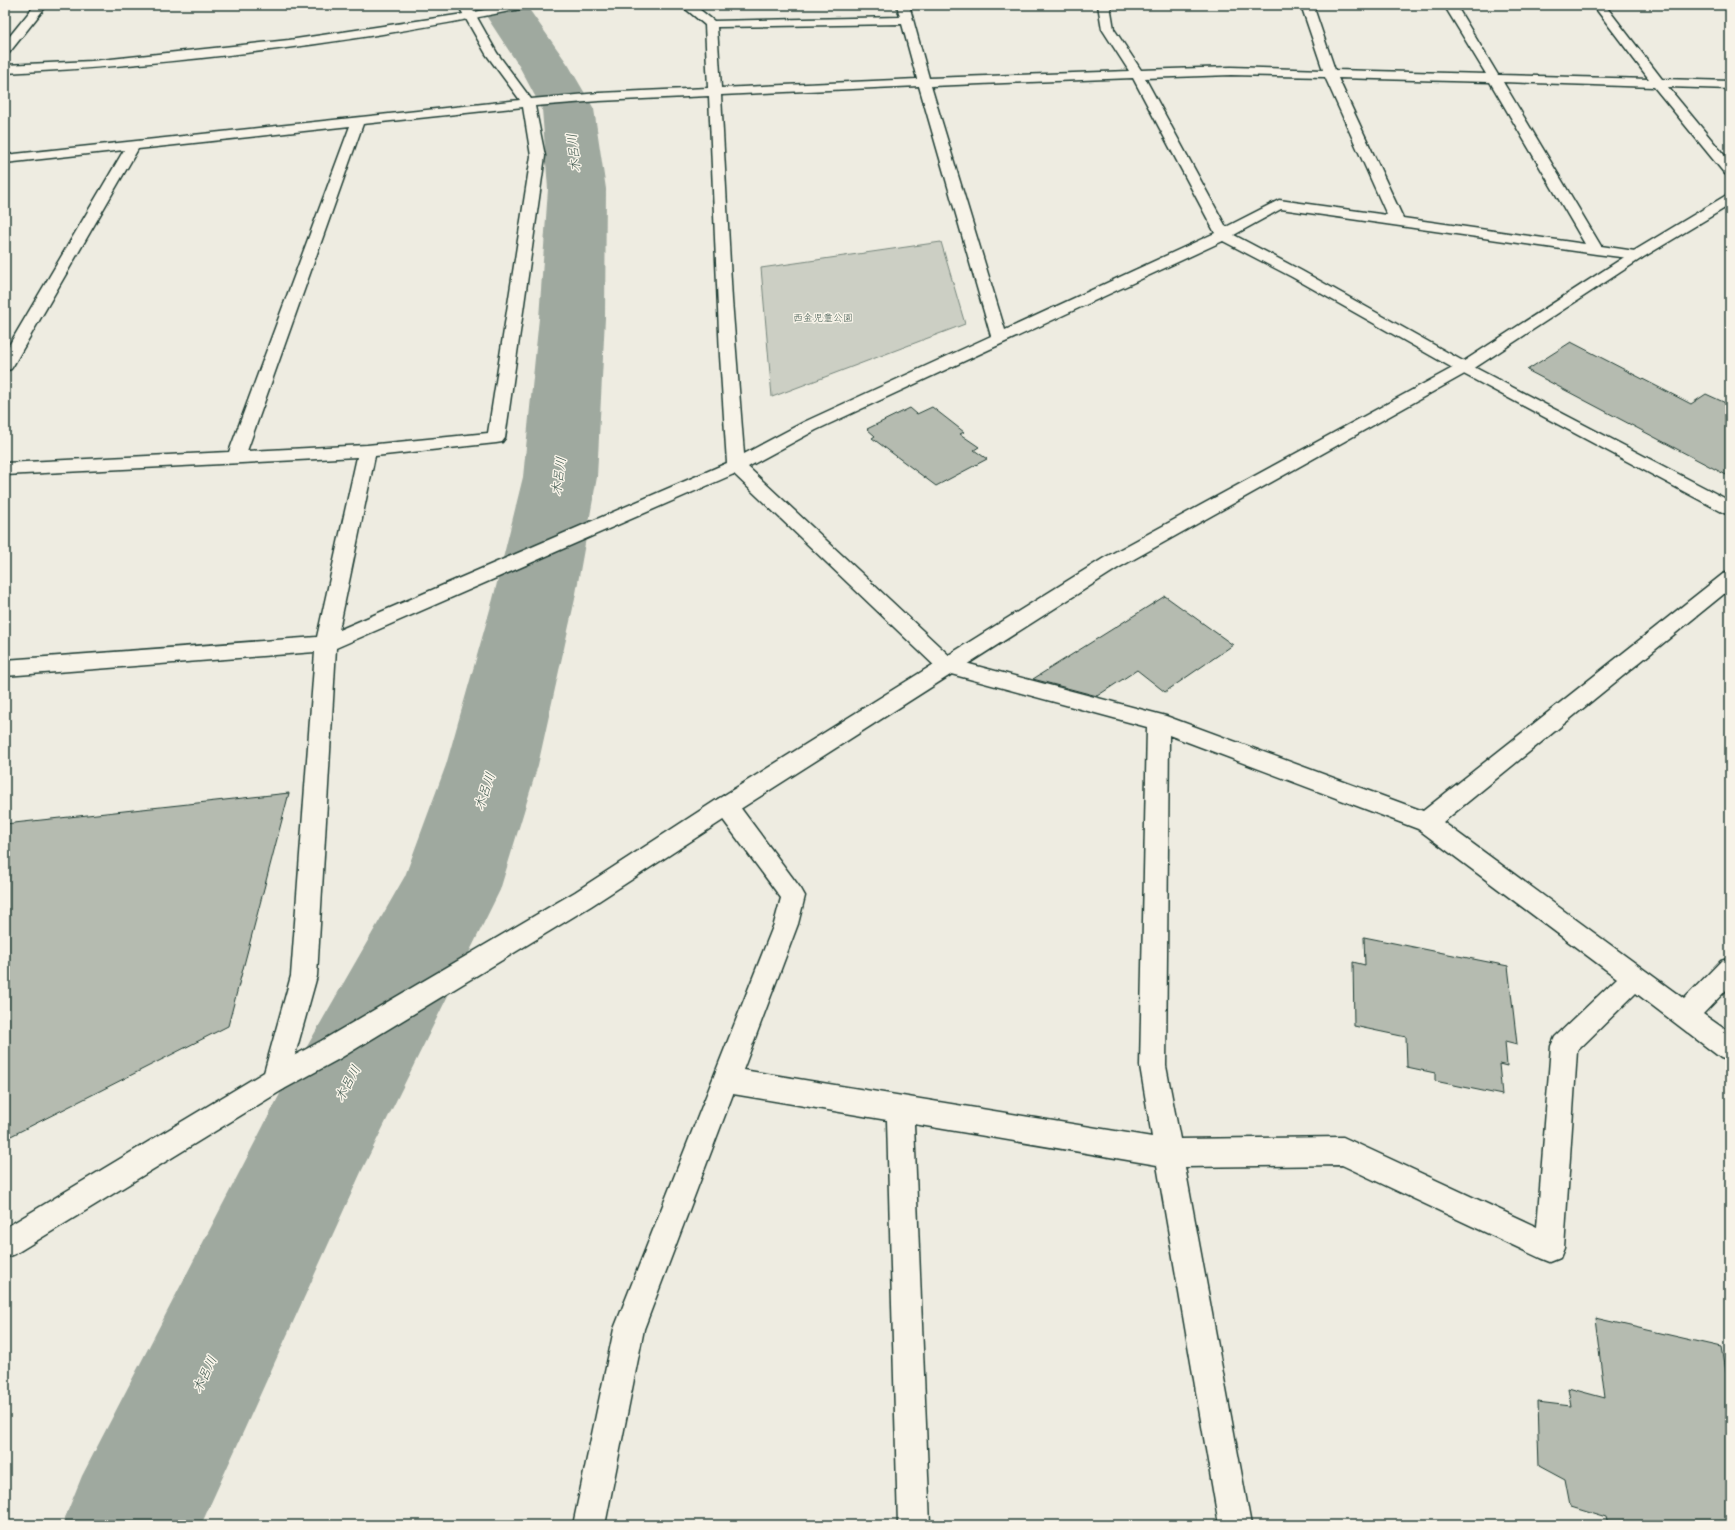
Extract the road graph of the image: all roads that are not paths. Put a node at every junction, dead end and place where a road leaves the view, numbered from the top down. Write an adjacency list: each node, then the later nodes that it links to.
1 (41, 5): 12 (street)
2 (525, 5): 9 (street)
3 (687, 5): 11 (street)
4 (903, 5): 10 (street)
5 (1104, 5): 15 (street)
6 (1307, 5): 14 (street)
7 (1450, 5): 16 (street)
8 (1599, 5): 17 (street)
9 (467, 10): 13 (street); 21 (street)
10 (907, 20): 11 (street); 18 (street)
11 (711, 24): 20 (street)
12 (5, 50)
13 (5, 69)
14 (1330, 74): 15 (street); 16 (street); 27 (street)
15 (1138, 75): 18 (street); 28 (street)
16 (1493, 78): 17 (street); 29 (street)
17 (1658, 82): 19 (street); 25 (street)
18 (924, 83): 20 (street); 31 (street)
19 (1730, 85)
20 (715, 93): 21 (street); 36 (street)
21 (536, 102): 22 (street); 34 (street)
22 (358, 122): 23 (street); 35 (street)
23 (134, 145): 24 (street); 32 (street)
24 (5, 159)
25 (1730, 171)
26 (1730, 199): 30 (street)
27 (1396, 221): 28 (street); 29 (street)
28 (1223, 235): 31 (street); 33 (street)
29 (1596, 250): 30 (street)
30 (1637, 255): 33 (street)
31 (1000, 338): 36 (street)
32 (5, 366)
33 (1464, 368): 38 (street); 41 (street)
34 (366, 451): 35 (street); 40 (street)
35 (236, 458): 37 (street)
36 (736, 466): 40 (street); 41 (street)
37 (5, 469)
38 (1730, 509)
39 (1730, 579): 45 (street)
40 (326, 644): 42 (street); 50 (street)
41 (946, 666): 43 (street); 44 (street)
42 (5, 668)
43 (1158, 722): 45 (street); 53 (street)
44 (726, 806): 50 (street); 51 (street)
45 (1426, 822): 47 (street)
46 (1730, 969): 48 (street)
47 (1636, 977): 48 (street); 53 (street)
48 (1685, 1015): 49 (street)
49 (1730, 1050)
50 (275, 1080): 54 (street)
51 (726, 1080): 52 (street); 55 (street)
52 (900, 1108): 53 (street); 56 (street)
53 (1168, 1153): 57 (street)
54 (5, 1244)
55 (590, 1525)
56 (914, 1525)
57 (1235, 1525)

